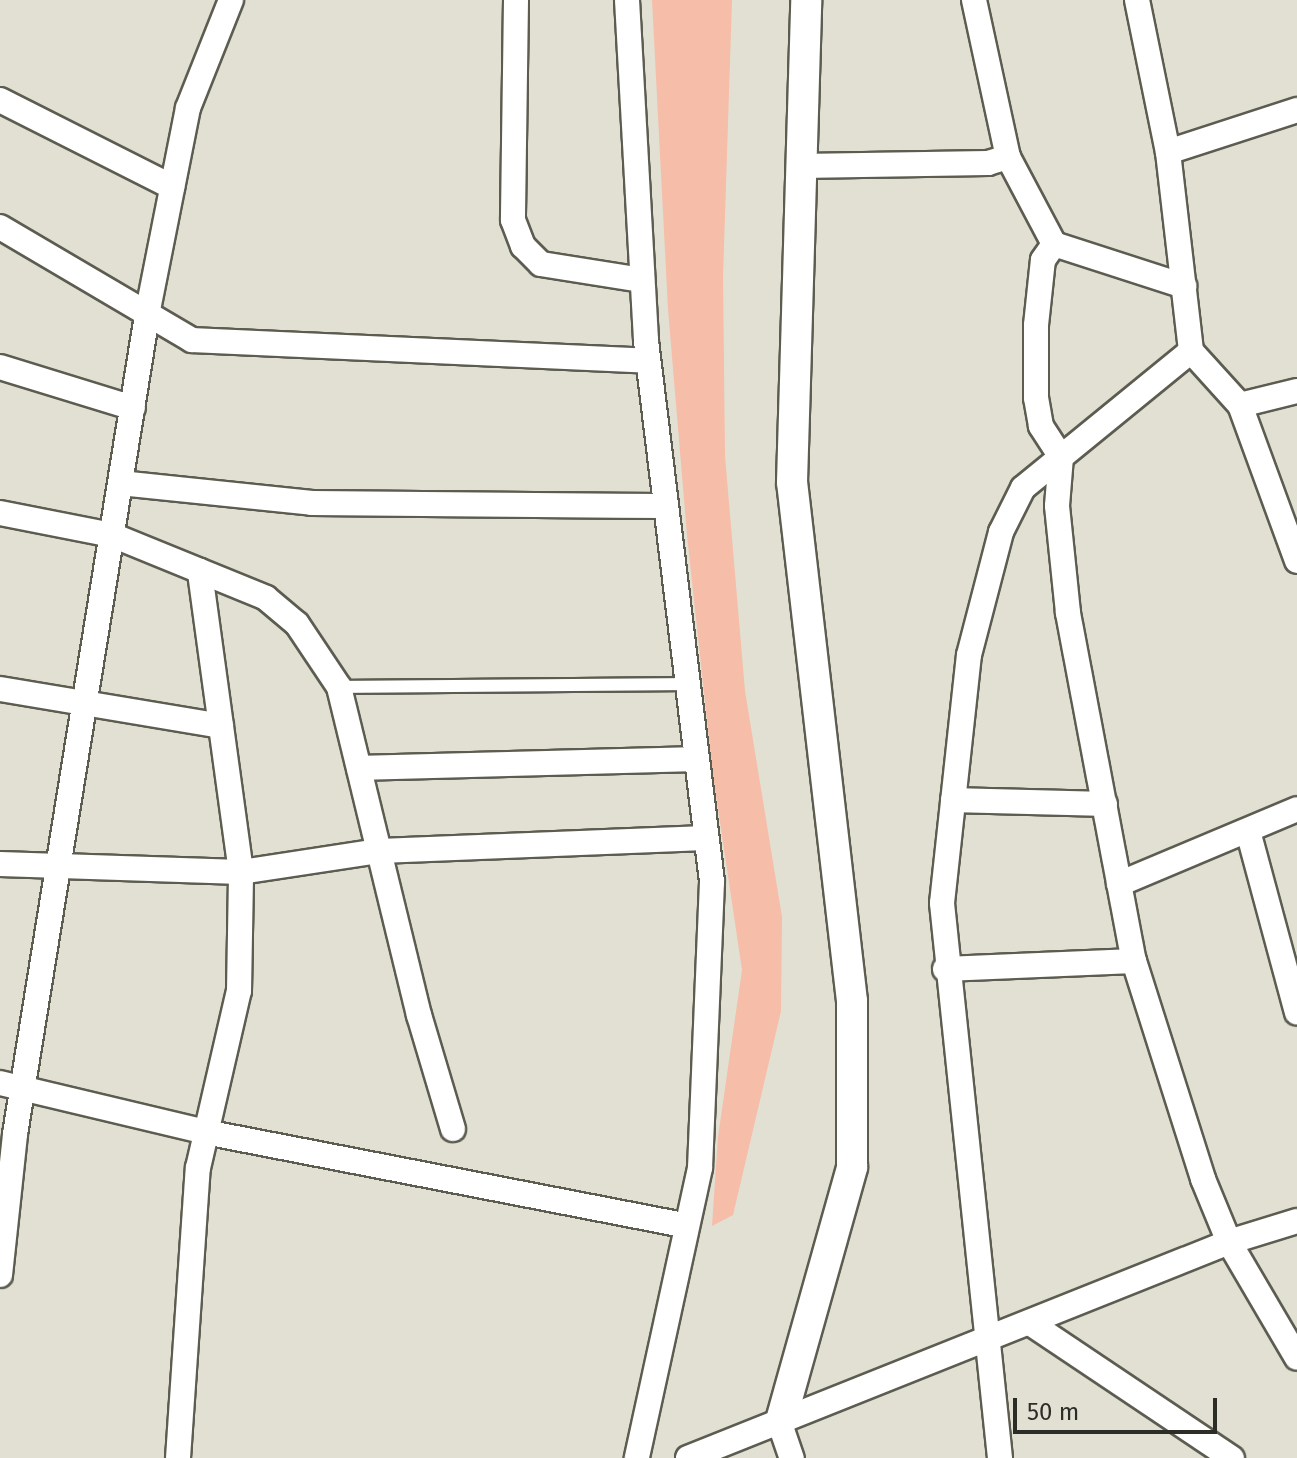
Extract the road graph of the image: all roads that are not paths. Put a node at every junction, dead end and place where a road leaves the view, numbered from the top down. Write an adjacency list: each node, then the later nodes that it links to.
1 (231, 0): 12 (street)
2 (516, 0): 15 (street)
3 (627, 0): 15 (street)
4 (806, 0): 11 (street)
5 (974, 0): 10 (street)
6 (1137, 0): 9 (street)
7 (0, 100): 12 (street)
8 (1297, 110): 9 (street)
9 (1168, 152): 16 (street)
10 (1008, 157): 11 (street); 14 (street)
11 (800, 166): 61 (street)
12 (172, 187): 17 (street)
13 (0, 227): 17 (street)
14 (1054, 244): 16 (street); 24 (street)
15 (642, 280): 19 (street)
16 (1184, 286): 18 (street)
17 (147, 315): 19 (street); 23 (street)
18 (1191, 351): 22 (street); 24 (street)
19 (648, 361): 26 (street)
20 (0, 367): 23 (street)
21 (1297, 391): 22 (street)
22 (1240, 405): 29 (street)
23 (133, 408): 25 (street)
24 (1061, 457): 38 (street); 39 (street)
25 (120, 483): 26 (street); 28 (street)
26 (666, 506): 31 (street)
27 (0, 513): 28 (street)
28 (112, 535): 30 (street); 34 (street)
29 (1297, 561)
30 (200, 571): 32 (street); 35 (street)
31 (687, 684): 32 (lane); 36 (street)
32 (339, 687): 37 (street)
33 (0, 689): 34 (street)
34 (83, 704): 35 (street); 44 (street)
35 (221, 726): 46 (street)
36 (696, 759): 37 (street); 42 (street)
37 (359, 768): 43 (street)
38 (953, 800): 39 (street); 49 (street)
39 (1105, 804): 47 (street)
40 (1297, 809): 41 (street)
41 (1248, 831): 47 (street); 50 (street)
42 (706, 838): 43 (street); 55 (street)
43 (379, 851): 46 (street); 52 (street)
44 (57, 862): 45 (street); 46 (street); 51 (street)
45 (0, 864)
46 (241, 872): 53 (street)
47 (1119, 884): 48 (street)
48 (1134, 961): 49 (street); 56 (street)
49 (945, 969): 59 (street)
50 (1297, 1012)
51 (11, 1085): 53 (street); 57 (street)
52 (453, 1129)
53 (205, 1132): 55 (street); 63 (street)
54 (1297, 1221): 56 (street)
55 (687, 1226): 64 (street)
56 (1229, 1242): 58 (street); 60 (street)
57 (0, 1275)
58 (1030, 1323): 59 (street); 67 (street)
59 (988, 1340): 61 (street); 66 (street)
60 (1297, 1358)
61 (780, 1424): 62 (street); 65 (street)
62 (701, 1456)
63 (178, 1458)
64 (637, 1458)
65 (792, 1458)
66 (1000, 1458)
67 (1232, 1458)

